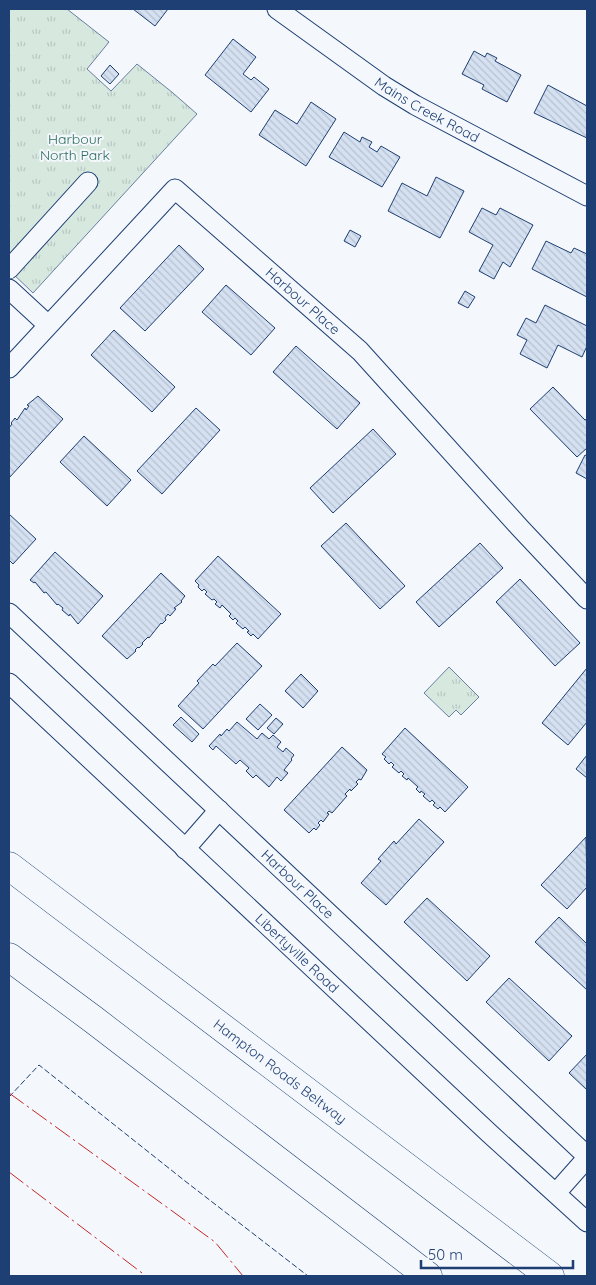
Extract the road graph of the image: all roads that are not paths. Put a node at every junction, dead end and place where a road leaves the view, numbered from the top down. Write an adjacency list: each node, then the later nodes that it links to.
1 (277, 9): 3 (street, Mains Creek Road)
2 (88, 182): 4 (street)
3 (587, 196)
4 (9, 269)
5 (9, 290): 6 (street)
6 (48, 325): 7 (street, Harbour Place); 8 (street, Harbour Place)
7 (9, 368)
8 (587, 598)
9 (9, 614): 11 (street, Harbour Place)
10 (9, 683): 12 (street, Libertyville Road)
11 (219, 810): 12 (street); 15 (street, Harbour Place)
12 (185, 848): 16 (street, Libertyville Road)
13 (9, 866): 19 (highway, Hampton Roads Beltway)
14 (9, 957): 18 (highway)
15 (587, 1157): 16 (street)
16 (556, 1193): 17 (street, Libertyville Road)
17 (587, 1222)
18 (428, 1276)
19 (550, 1276)

